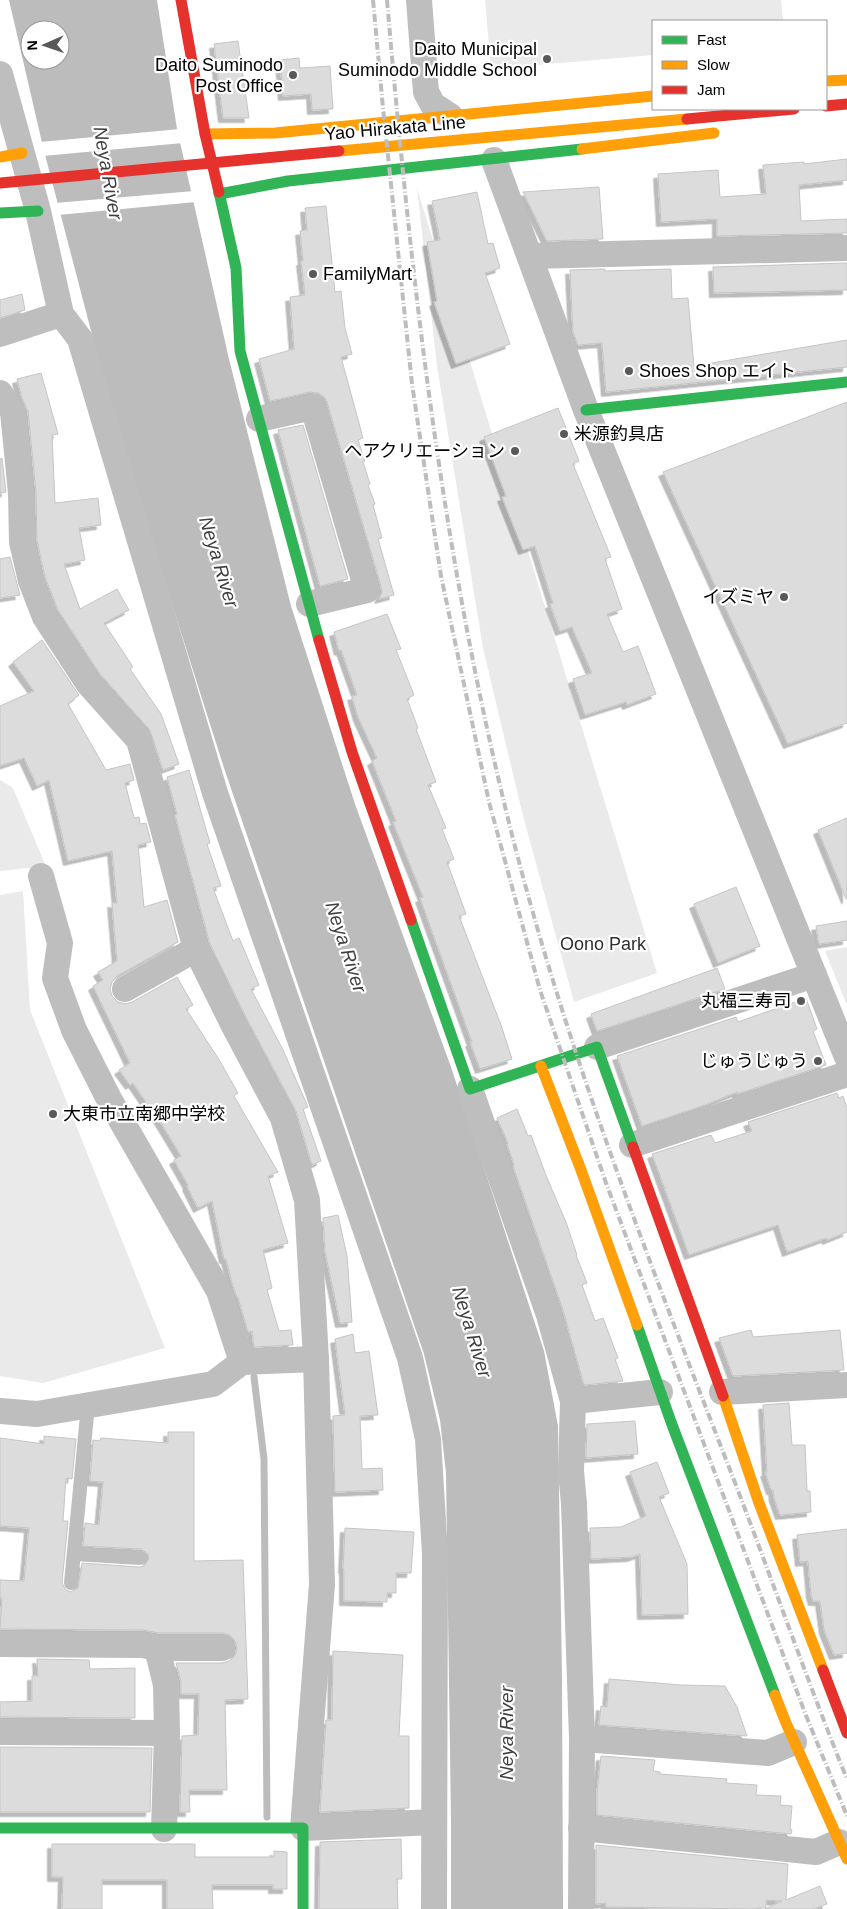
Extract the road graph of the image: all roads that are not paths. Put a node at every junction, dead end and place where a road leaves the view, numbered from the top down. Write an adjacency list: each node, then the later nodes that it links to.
1 (181, 0): 14 (street)
2 (419, 0): 11 (street)
3 (0, 74): 15 (street)
4 (847, 80): 5 (street)
5 (827, 81)
6 (652, 96): 11 (street)
7 (847, 104): 8 (street)
8 (827, 106)
9 (785, 110): 17 (street, Yao Hirakata Line)
10 (793, 110): 12 (street)
11 (450, 116): 14 (street)
12 (744, 125)
13 (726, 130): 16 (street)
14 (205, 134): 18 (street)
15 (11, 155): 19 (street)
16 (494, 160): 18 (street); 22 (street)
17 (0, 183)
18 (219, 194): 28 (street)
19 (38, 211): 20 (street); 23 (street)
20 (0, 213)
21 (847, 248): 22 (street)
22 (531, 256): 27 (street)
23 (61, 314): 24 (street); 61 (street)
24 (0, 334)
25 (847, 382): 27 (street)
26 (0, 393): 29 (street)
27 (586, 410): 33 (street)
28 (259, 419): 30 (street); 30 (street)
29 (10, 496): 32 (street)
30 (309, 604): 39 (street)
31 (42, 876): 42 (street)
32 (196, 949): 34 (street); 41 (street)
33 (814, 975): 35 (street); 36 (street)
34 (125, 989)
35 (597, 1047): 37 (street); 40 (street)
36 (847, 1057)
37 (541, 1066): 39 (street); 44 (street)
38 (847, 1074): 40 (street)
39 (470, 1089): 47 (street)
40 (632, 1144): 45 (street)
41 (316, 1359): 42 (street); 63 (street)
42 (242, 1362): 48 (street)
43 (847, 1385): 45 (street); 46 (street)
44 (660, 1392): 47 (street); 60 (street)
45 (722, 1392): 57 (street)
46 (847, 1393)
47 (573, 1400): 59 (street)
48 (88, 1405): 49 (street); 50 (lane)
49 (0, 1411)
50 (74, 1554): 51 (lane); 52 (lane)
51 (140, 1558)
52 (71, 1583)
53 (0, 1644): 54 (street)
54 (157, 1648): 55 (street); 58 (street)
55 (222, 1648)
56 (0, 1732): 58 (street)
57 (847, 1733)
58 (167, 1734): 65 (street)
59 (582, 1739): 60 (street); 64 (street)
60 (794, 1742): 66 (street)
61 (434, 1822): 63 (street); 68 (street)
62 (0, 1828): 65 (street)
63 (303, 1828): 65 (street); 67 (street)
64 (581, 1828): 66 (street); 69 (street)
65 (164, 1829)
66 (843, 1850)
67 (303, 1909)
68 (434, 1909)
69 (581, 1909)

